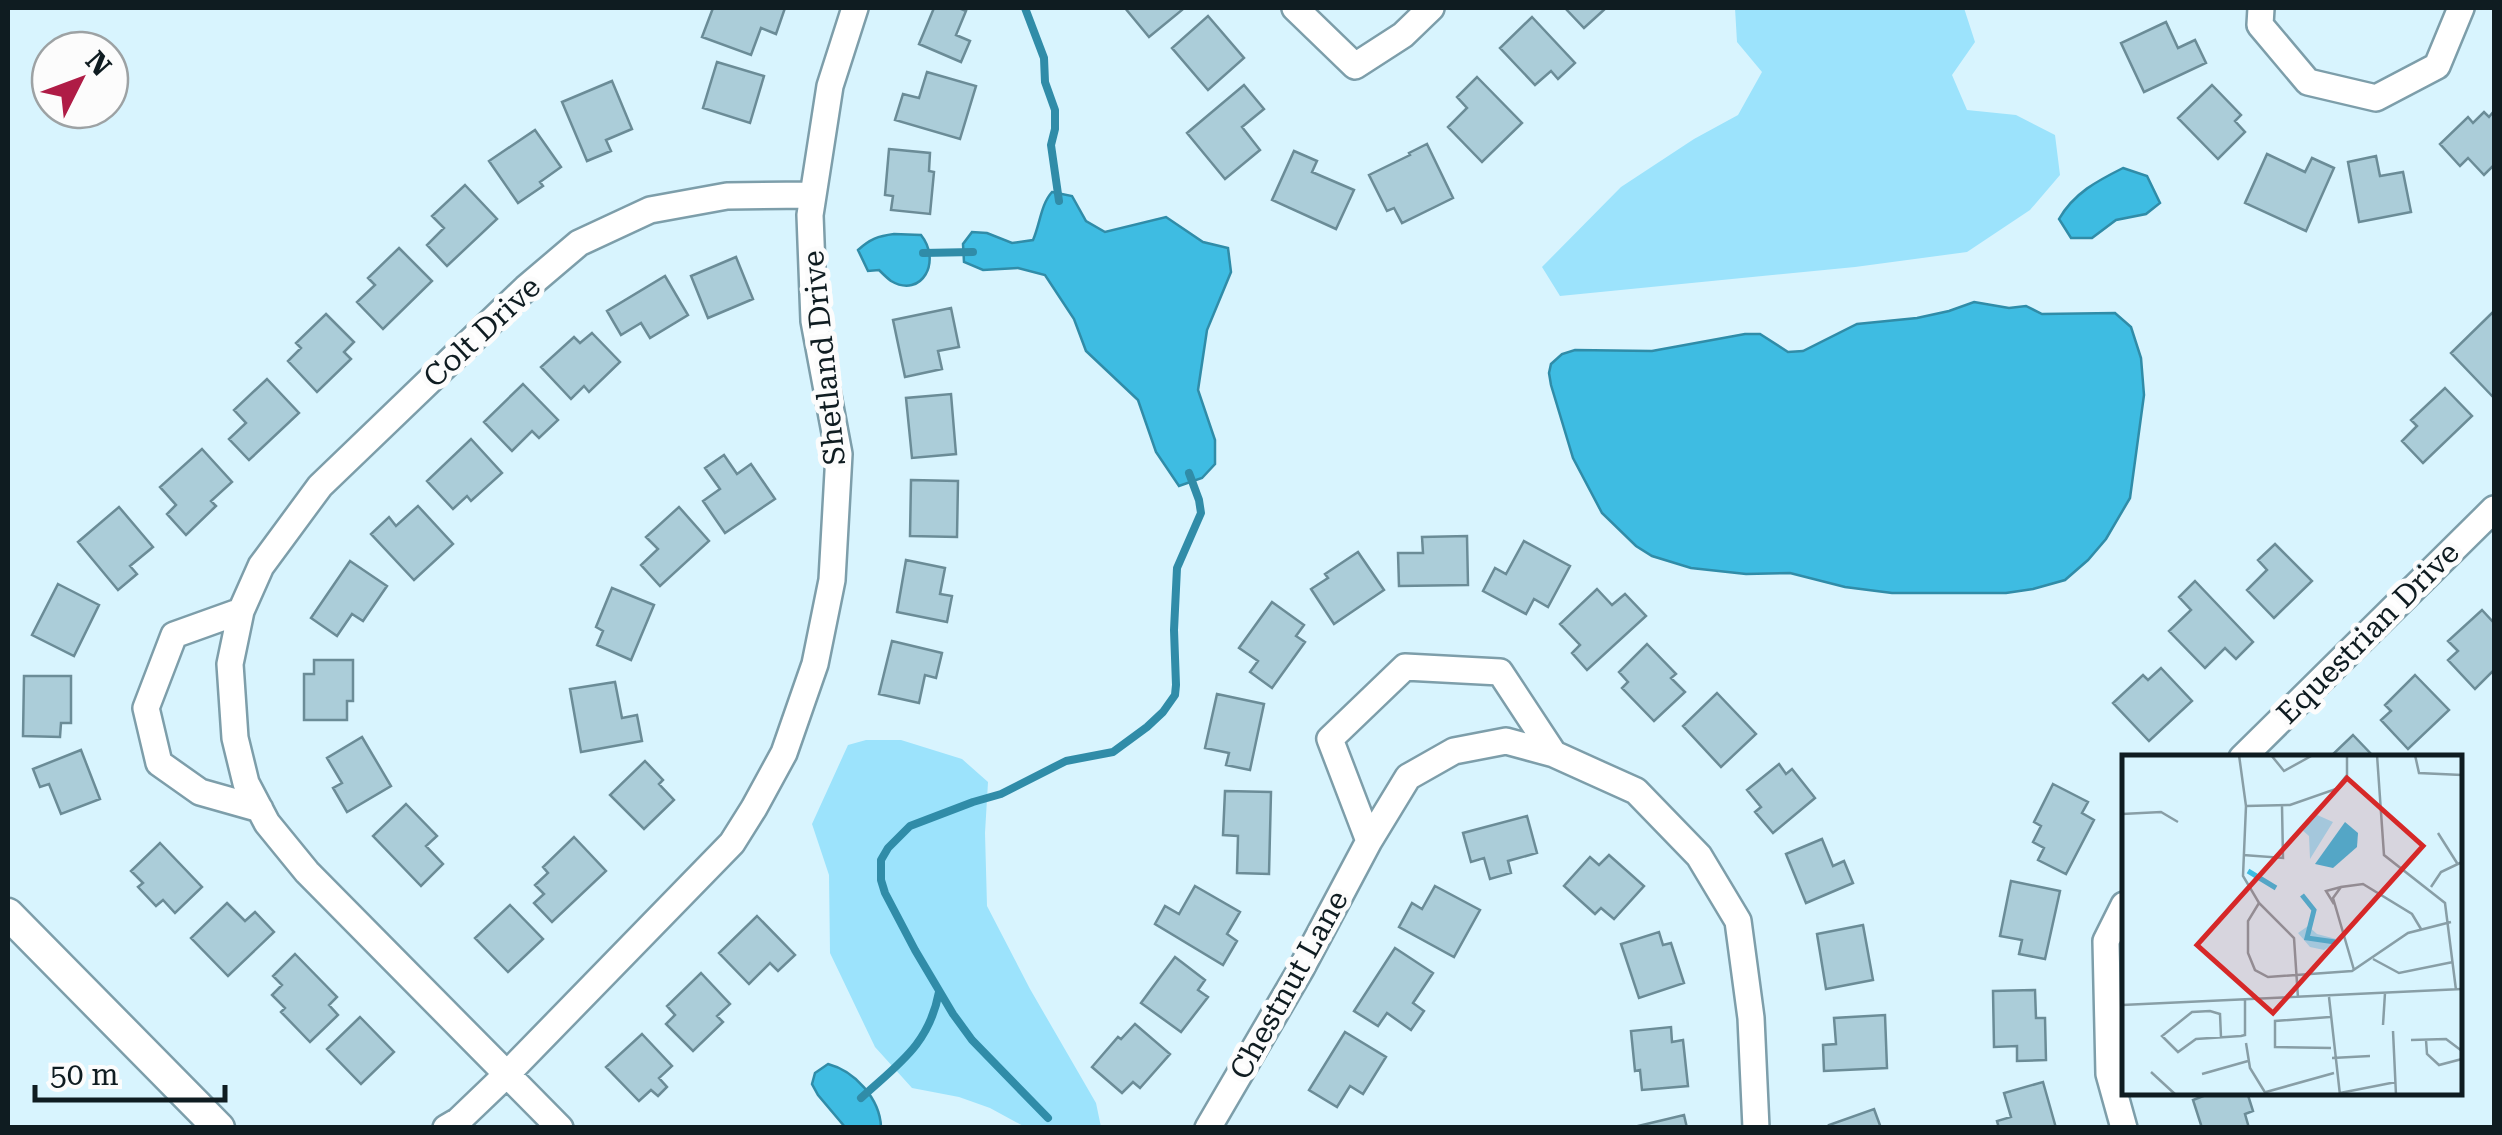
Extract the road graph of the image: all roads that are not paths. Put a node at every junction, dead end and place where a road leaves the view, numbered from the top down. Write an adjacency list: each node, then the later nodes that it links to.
1 (854, 8): 6 (street, Shetland Drive)
2 (1296, 8): 3 (street)
3 (1431, 8)
4 (2261, 8): 5 (street)
5 (2462, 8)
6 (812, 195): 8 (street, Colt Drive); 15 (street, Shetland Drive)
7 (2494, 510): 10 (street, Equestrian Drive)
8 (242, 611): 11 (street, Colt Drive); 11 (street)
9 (1554, 754): 12 (street, Chestnut Lane); 12 (street); 20 (street, Chestnut Lane)
10 (2245, 755)
11 (260, 809): 15 (street, Colt Drive)
12 (1369, 841): 19 (street, Chestnut Lane)
13 (2122, 909): 21 (street)
14 (8, 914): 17 (street)
15 (508, 1074): 16 (street, Shetland Drive); 18 (street, Colt Drive)
16 (453, 1125)
17 (219, 1128)
18 (560, 1128)
19 (1208, 1128)
20 (1756, 1128)
21 (2124, 1128)

